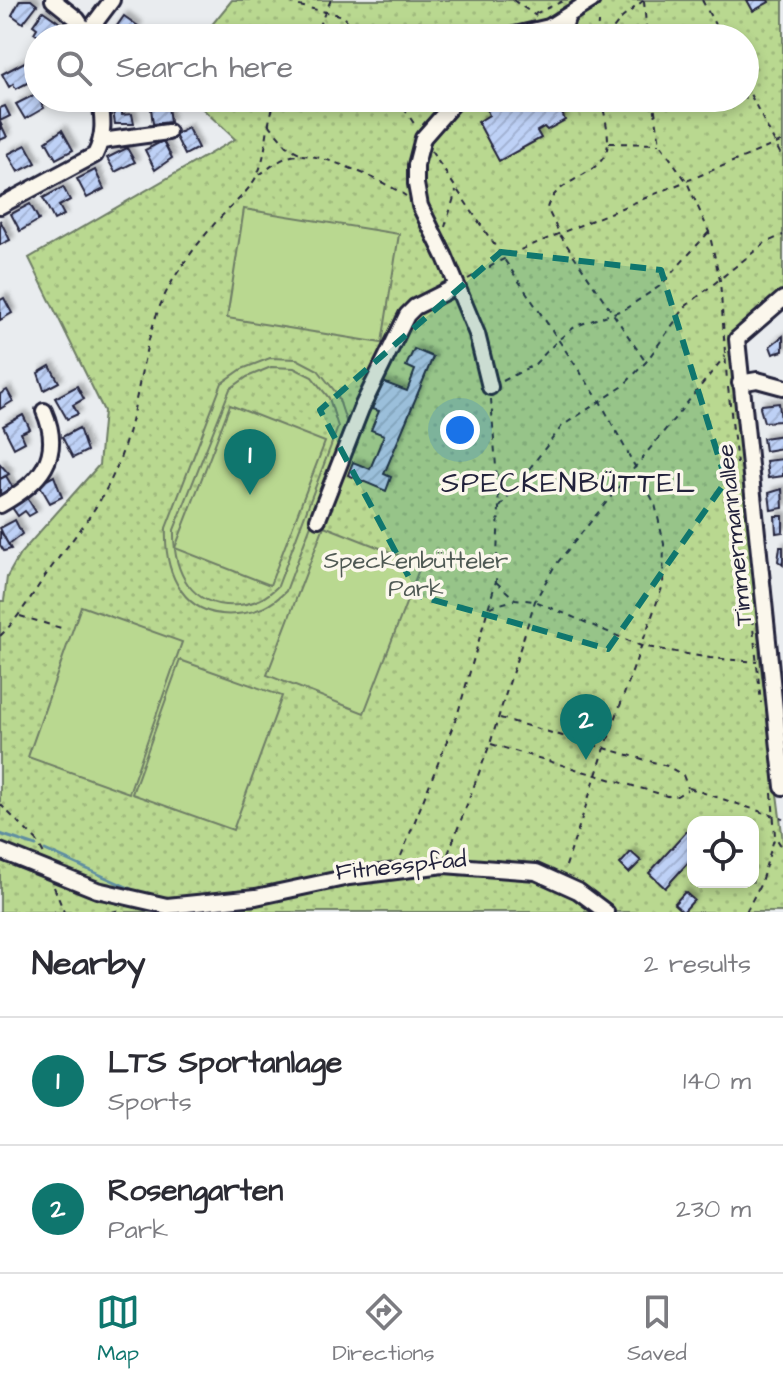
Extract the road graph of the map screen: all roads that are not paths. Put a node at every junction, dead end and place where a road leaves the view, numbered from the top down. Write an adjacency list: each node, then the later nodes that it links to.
1 (53, 0): 5 (street)
2 (112, 0): 6 (street)
3 (592, 0): 4 (street)
4 (567, 18): 7 (street); 8 (street)
5 (78, 24)
6 (96, 24)
7 (555, 24)
8 (565, 24)
9 (102, 112): 12 (street)
10 (446, 112): 14 (street)
11 (168, 132): 12 (street)
12 (102, 141): 13 (street)
13 (0, 206)
14 (457, 286): 17 (street); 21 (street)
15 (783, 299): 16 (street, Timmermannallee)
16 (740, 383): 18 (street); 22 (street, Timmermannallee)
17 (490, 387)
18 (783, 387)
19 (44, 411): 20 (street)
20 (0, 505)
21 (318, 519)
22 (776, 664): 23 (street, Timmermannallee)
23 (783, 787)
24 (0, 851): 25 (street)
25 (254, 905): 26 (street)
26 (606, 912)

